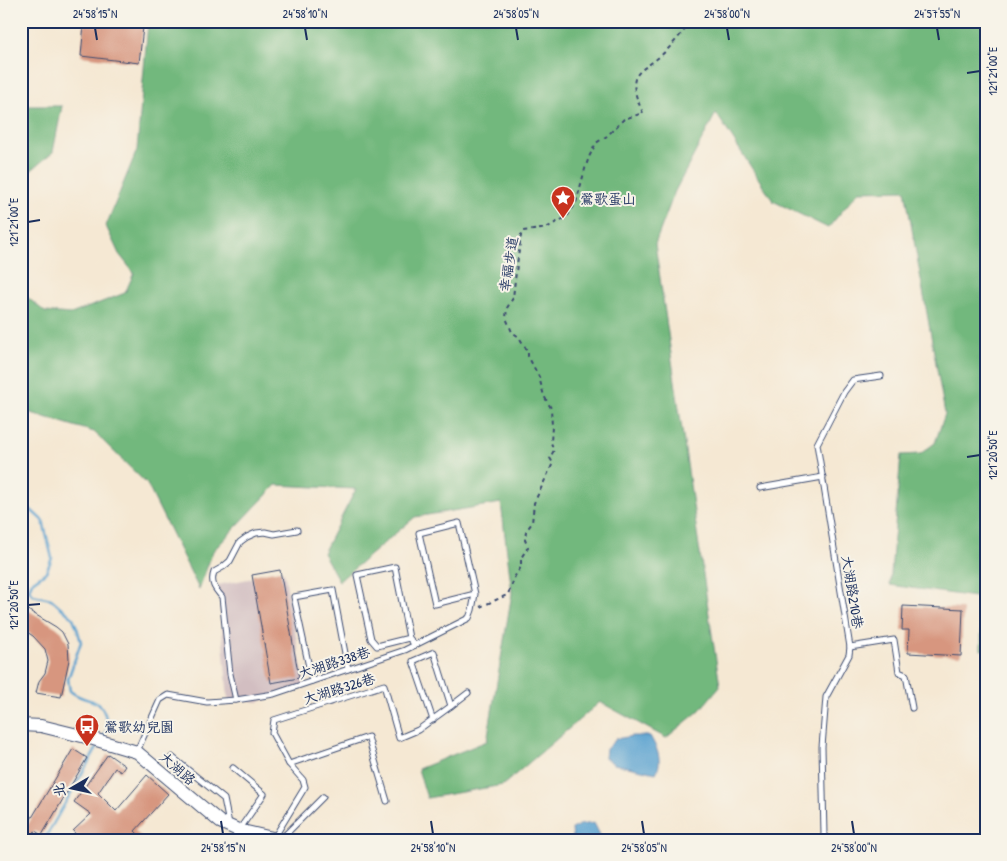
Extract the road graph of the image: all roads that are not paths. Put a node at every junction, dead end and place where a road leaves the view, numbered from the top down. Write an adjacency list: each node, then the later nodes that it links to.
1 (881, 376): 2 (lane, 大湖路210巷)
2 (823, 477): 3 (lane); 8 (lane, 大湖路210巷)
3 (760, 488)
4 (297, 530): 12 (lane)
5 (475, 594): 5 (lane); 7 (lane, 大湖路338巷)
6 (409, 638): 6 (lane); 7 (lane)
7 (415, 646): 9 (lane, 大湖路338巷)
8 (850, 647): 14 (lane); 25 (lane, 大湖路210巷)
9 (348, 669): 10 (lane, 大湖路338巷); 10 (lane)
10 (312, 681): 12 (lane, 大湖路338巷)
11 (468, 693): 13 (lane, 大湖路326巷)
12 (236, 700): 17 (lane, 大湖路338巷)
13 (451, 706): 15 (lane, 大湖路326巷); 15 (lane)
14 (912, 708)
15 (433, 720): 19 (lane, 大湖路326巷)
16 (21, 725): 17 (street, 大湖路)
17 (131, 750): 23 (street, 大湖路)
18 (172, 757): 23 (lane)
19 (289, 764): 22 (lane); 24 (lane, 大湖路326巷)
20 (233, 768): 23 (lane)
21 (324, 797): 24 (lane)
22 (387, 801)
23 (234, 829): 24 (street, 大湖路)
24 (278, 839)
25 (822, 840)

